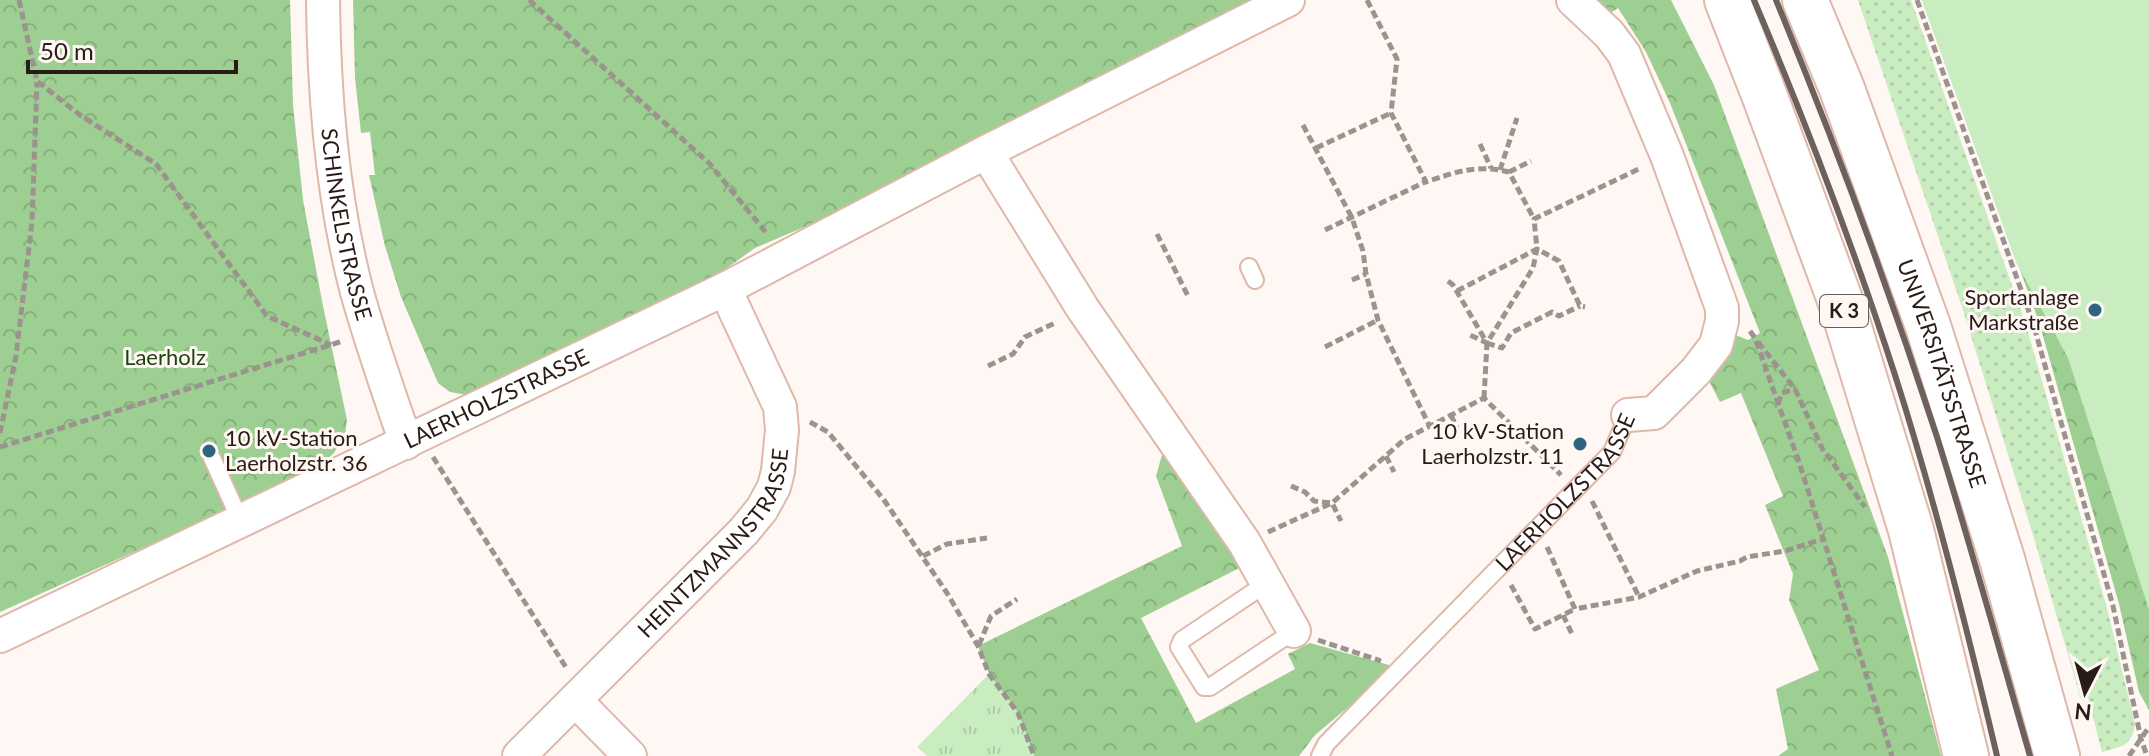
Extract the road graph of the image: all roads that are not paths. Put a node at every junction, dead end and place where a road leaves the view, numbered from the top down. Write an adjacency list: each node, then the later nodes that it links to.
1 (323, 0): 13 (street, SCHINKELSTRASSE)
2 (1573, 0): 12 (street, LAERHOLZSTRASSE)
3 (1702, 0): 8 (highway)
4 (1727, 0): 8 (highway, K 3)
5 (1805, 0): 10 (highway, UNIVERSITÄTSSTRASSE)
6 (1833, 0): 10 (highway)
7 (1276, 12): 9 (street, LAERHOLZSTRASSE)
8 (1765, 97): 23 (highway, K 3)
9 (986, 152): 11 (street, LAERHOLZSTRASSE); 16 (street)
10 (1877, 185): 24 (highway, UNIVERSITÄTSSTRASSE)
11 (725, 289): 13 (street, LAERHOLZSTRASSE); 19 (street, HEINTZMANNSTRASSE)
12 (1628, 415): 22 (lane, LAERHOLZSTRASSE)
13 (413, 440): 15 (street, LAERHOLZSTRASSE)
14 (212, 458): 15 (lane)
15 (241, 522): 18 (street, LAERHOLZSTRASSE)
16 (1267, 583): 17 (street); 17 (lane)
17 (1294, 631)
18 (0, 636)
19 (578, 697): 20 (street, HEINTZMANNSTRASSE); 21 (street)
20 (519, 756)
21 (630, 756)
22 (1320, 756)
23 (1966, 756)
24 (2057, 756)

